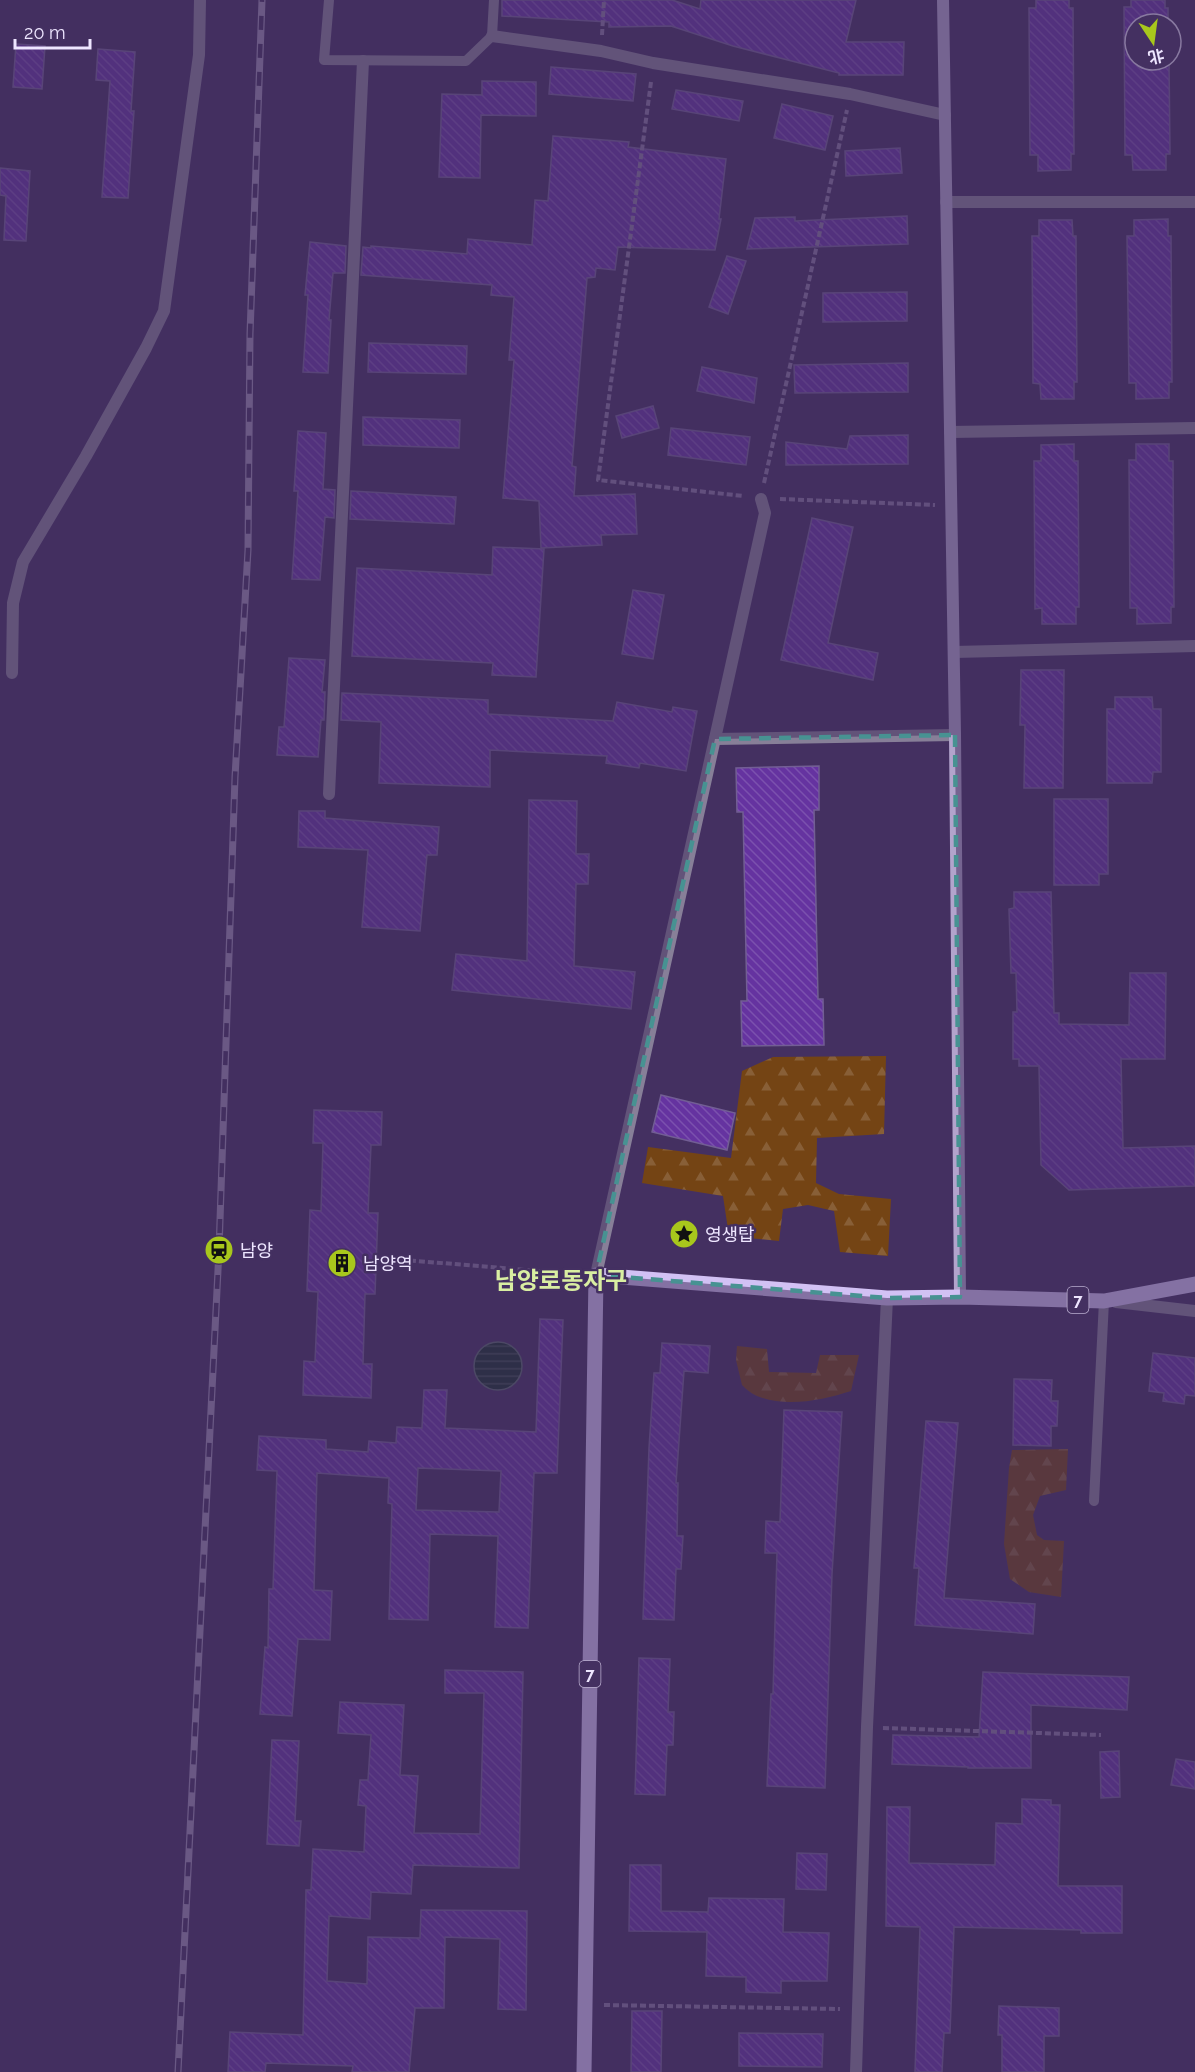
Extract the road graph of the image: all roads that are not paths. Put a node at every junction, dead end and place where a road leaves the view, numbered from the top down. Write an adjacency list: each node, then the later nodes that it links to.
1 (200, 0): 15 (street)
2 (329, 0): 6 (lane)
3 (494, 0): 5 (lane)
4 (943, 0): 7 (street)
5 (492, 36): 6 (lane); 7 (street)
6 (363, 61): 18 (street)
7 (945, 115): 8 (street)
8 (946, 202): 9 (street); 11 (street)
9 (1195, 202)
10 (1195, 428): 11 (street)
11 (950, 432): 14 (street)
12 (761, 499): 17 (street)
13 (1195, 646): 14 (street)
14 (954, 651): 16 (street)
15 (12, 673)
16 (955, 735): 17 (street); 21 (street)
17 (715, 739): 19 (street)
18 (329, 794)
19 (596, 1275): 22 (main road, 7); 26 (main road, 7)
20 (1195, 1284): 23 (main road, 7)
21 (960, 1297): 22 (main road, 7); 23 (main road, 7)
22 (887, 1298): 27 (street)
23 (1104, 1300): 24 (street); 25 (lane)
24 (1195, 1311)
25 (1094, 1501)
26 (584, 2072)
27 (856, 2072)

